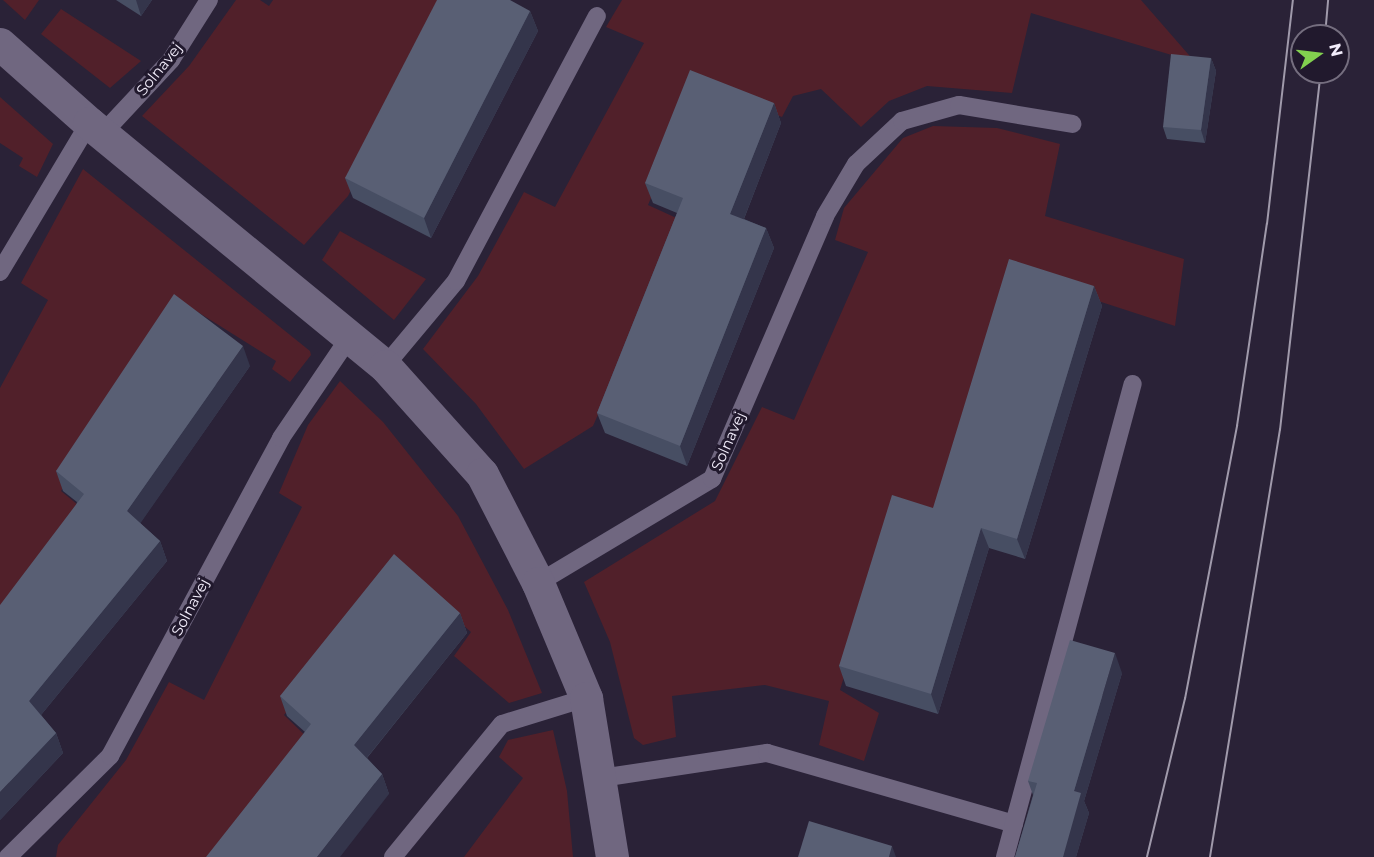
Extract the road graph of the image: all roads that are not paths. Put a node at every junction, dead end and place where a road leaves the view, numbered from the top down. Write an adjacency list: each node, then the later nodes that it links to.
1 (209, 0): 5 (lane, Solnavej)
2 (597, 16): 8 (lane)
3 (0, 44): 5 (street)
4 (1072, 124): 10 (lane, Solnavej)
5 (96, 128): 6 (lane, Solnavej); 7 (street)
6 (0, 272)
7 (349, 338): 8 (street); 14 (lane, Solnavej)
8 (385, 366): 10 (street)
9 (1133, 384): 13 (lane)
10 (538, 583): 11 (street)
11 (586, 698): 12 (street); 15 (lane)
12 (601, 778): 13 (lane); 16 (street)
13 (1014, 824): 17 (lane)
14 (8, 857)
15 (393, 857)
16 (612, 857)
17 (1005, 857)

